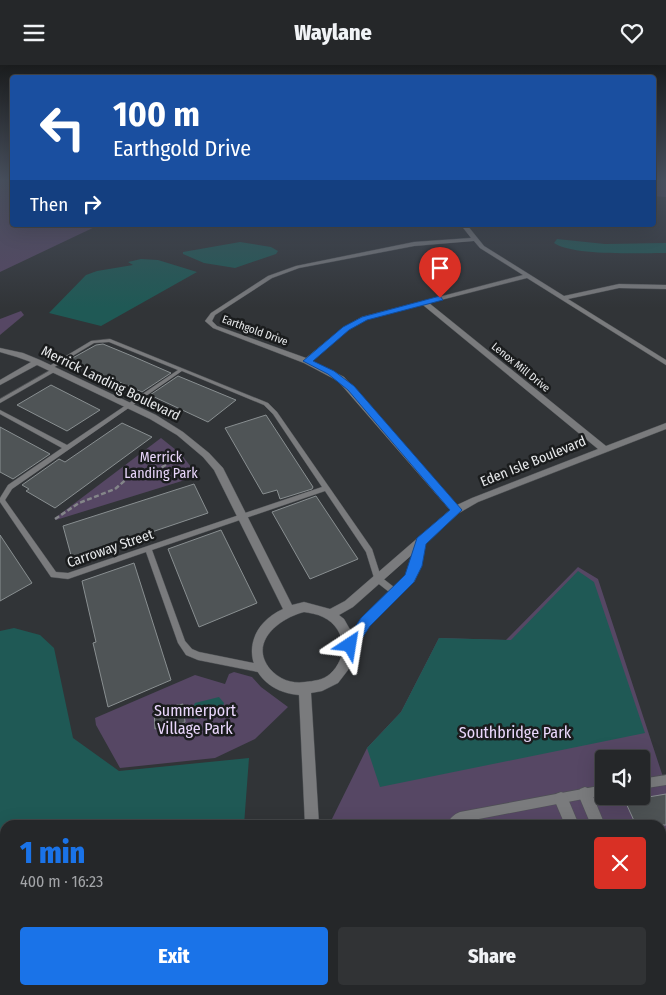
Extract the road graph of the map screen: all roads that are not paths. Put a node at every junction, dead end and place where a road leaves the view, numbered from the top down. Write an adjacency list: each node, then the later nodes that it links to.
1 (465, 227): 2 (street)
2 (474, 239): 3 (street); 8 (street, Earthgold Drive)
3 (528, 276): 5 (street); 6 (street)
4 (666, 287): 5 (street)
5 (563, 298): 10 (street)
6 (423, 302): 8 (street); 20 (street, Lenox Mill Drive)
7 (0, 350): 9 (street, Merrick Landing Boulevard)
8 (307, 361): 22 (street, Earthgold Drive)
9 (37, 362): 11 (street, Merrick Landing Boulevard); 13 (street)
10 (666, 363)
11 (51, 369): 12 (lane); 14 (lane); 15 (street, Merrick Landing Boulevard)
12 (182, 369): 15 (lane, Carroway Street); 21 (lane)
13 (0, 383)
14 (0, 401)
15 (129, 405): 19 (lane, Carroway Street); 23 (street, Merrick Landing Boulevard)
16 (0, 413): 19 (lane)
17 (661, 428): 18 (street); 20 (street, Eden Isle Boulevard)
18 (666, 436)
19 (67, 448): 25 (lane, Carroway Street)
20 (604, 449): 22 (street, Eden Isle Boulevard)
21 (326, 488): 23 (lane, Carroway Street); 26 (lane)
22 (456, 510): 24 (street, Eden Isle Boulevard)
23 (242, 516): 25 (lane, Carroway Street); 28 (street, Merrick Landing Boulevard)
24 (421, 542): 26 (street, Eden Isle Boulevard); 27 (street)
25 (148, 548): 31 (lane)
26 (378, 579): 27 (lane); 29 (street, Eden Isle Boulevard)
27 (396, 593): 30 (street)
28 (289, 610): 29 (street); 31 (street)
29 (331, 614): 30 (street)
30 (350, 645): 32 (street)
31 (263, 669): 32 (street)
32 (305, 690): 38 (street)
33 (666, 780): 34 (lane)
34 (650, 783)
35 (595, 792): 36 (lane)
36 (585, 794): 37 (lane); 41 (street)
37 (561, 799): 39 (lane); 40 (street)
38 (312, 820)
39 (457, 820)
40 (570, 820)
41 (596, 820)

